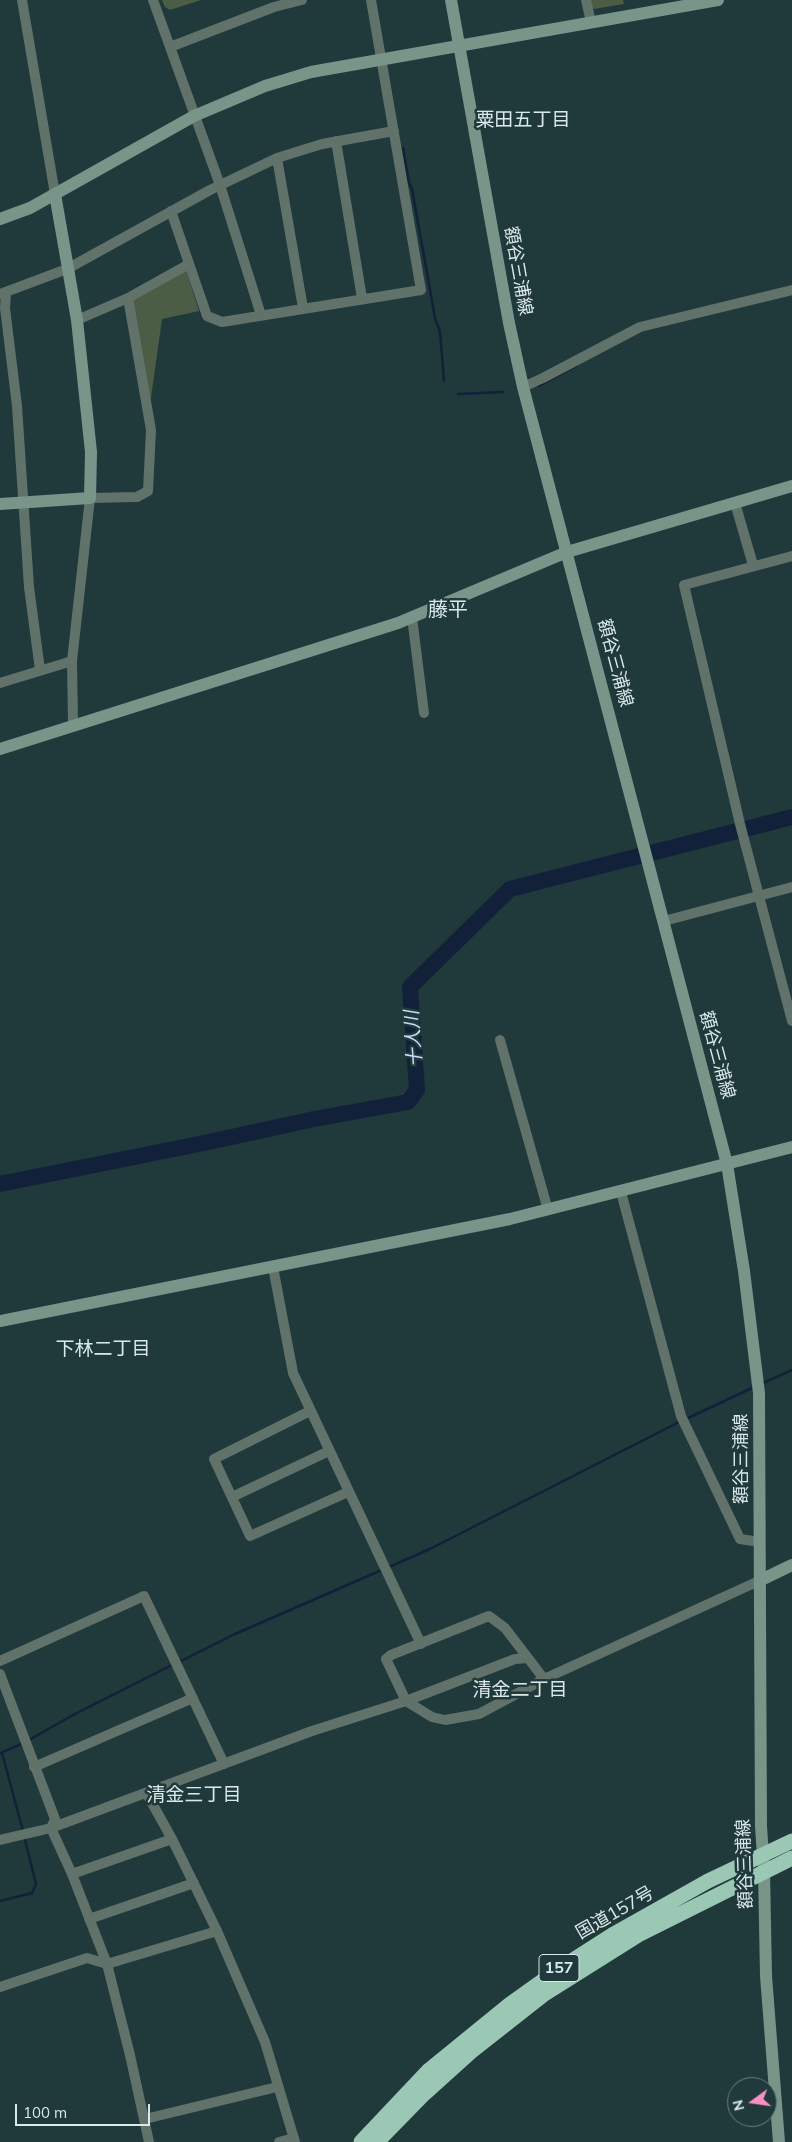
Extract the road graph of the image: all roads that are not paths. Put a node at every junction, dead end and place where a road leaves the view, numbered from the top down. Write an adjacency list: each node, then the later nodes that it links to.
1 (22, 0): 17 (street)
2 (153, 0): 10 (street)
3 (302, 0): 10 (street)
4 (371, 0): 11 (street)
5 (451, 0): 9 (street, 額谷三浦線)
6 (586, 0): 8 (street)
7 (716, 0): 8 (street)
8 (591, 22): 9 (street)
9 (459, 44): 11 (street); 29 (street, 額谷三浦線)
10 (170, 47): 12 (street)
11 (382, 59): 12 (street); 13 (street)
12 (194, 116): 16 (street); 17 (street)
13 (394, 131): 14 (street); 25 (street)
14 (336, 141): 15 (street); 25 (street)
15 (277, 158): 16 (street); 26 (street)
16 (220, 185): 18 (street); 27 (street)
17 (55, 194): 19 (street); 21 (street)
18 (171, 211): 20 (street); 21 (street)
19 (0, 219)
20 (190, 264): 24 (street); 27 (street)
21 (67, 269): 23 (street); 28 (street)
22 (792, 290): 29 (street)
23 (3, 294): 32 (street)
24 (128, 298): 28 (street); 31 (street)
25 (362, 298): 26 (street)
26 (303, 308): 27 (street)
27 (261, 315)
28 (76, 320): 31 (street)
29 (523, 387): 35 (street, 額谷三浦線)
30 (792, 486): 33 (street)
31 (90, 498): 32 (street); 39 (street)
32 (23, 503): 34 (street); 40 (street)
33 (735, 503): 35 (street); 37 (street)
34 (0, 504)
35 (567, 552): 38 (street); 47 (street, 額谷三浦線)
36 (792, 556): 37 (street)
37 (753, 566): 46 (street)
38 (412, 617): 42 (street); 43 (street)
39 (72, 661): 40 (street); 43 (street)
40 (40, 670): 41 (street)
41 (0, 683)
42 (424, 714)
43 (74, 724): 44 (street)
44 (0, 749)
45 (792, 887): 46 (street)
46 (759, 896): 47 (street); 48 (street)
47 (664, 920): 51 (street, 額谷三浦線)
48 (792, 1021)
49 (500, 1040): 53 (street)
50 (792, 1147): 51 (street)
51 (727, 1164): 52 (street); 60 (street, 額谷三浦線)
52 (621, 1192): 53 (street); 60 (street)
53 (548, 1210): 54 (street)
54 (273, 1267): 55 (street); 56 (street)
55 (0, 1321)
56 (310, 1411): 57 (street); 59 (street)
57 (329, 1451): 58 (street); 59 (street)
58 (348, 1492): 59 (street); 63 (street)
59 (232, 1497)
60 (760, 1542): 62 (street, 額谷三浦線)
61 (792, 1565): 62 (street)
62 (761, 1580): 67 (street); 77 (street, 額谷三浦線)
63 (421, 1644): 64 (street); 69 (street)
64 (528, 1658): 67 (street); 69 (street)
65 (0, 1661): 68 (street)
66 (0, 1674): 71 (street)
67 (544, 1679): 69 (street)
68 (193, 1698): 70 (street); 71 (street)
69 (406, 1701): 70 (street)
70 (224, 1764): 72 (street)
71 (34, 1767): 73 (street)
72 (147, 1794): 73 (street); 74 (street)
73 (46, 1829): 75 (street); 80 (street)
74 (172, 1839): 80 (street); 81 (street)
75 (0, 1840)
76 (792, 1841): 77 (highway, 国道157号 / 157)
77 (763, 1854): 79 (street, 額谷三浦線); 91 (highway, 国道157号 / 157)
78 (792, 1858): 79 (highway, 国道157号 / 157)
79 (764, 1871): 92 (highway, 国道157号 / 157); 93 (street, 額谷三浦線)
80 (72, 1874): 82 (street)
81 (194, 1883): 82 (street); 83 (street)
82 (89, 1919): 84 (street)
83 (216, 1931): 84 (street); 86 (street)
84 (107, 1964): 85 (street); 87 (street)
85 (0, 1986)
86 (277, 2087): 87 (street); 88 (street)
87 (146, 2119): 89 (street)
88 (295, 2140): 90 (street)
89 (149, 2142)
90 (279, 2142)
91 (360, 2142)
92 (377, 2142)
93 (778, 2142)

